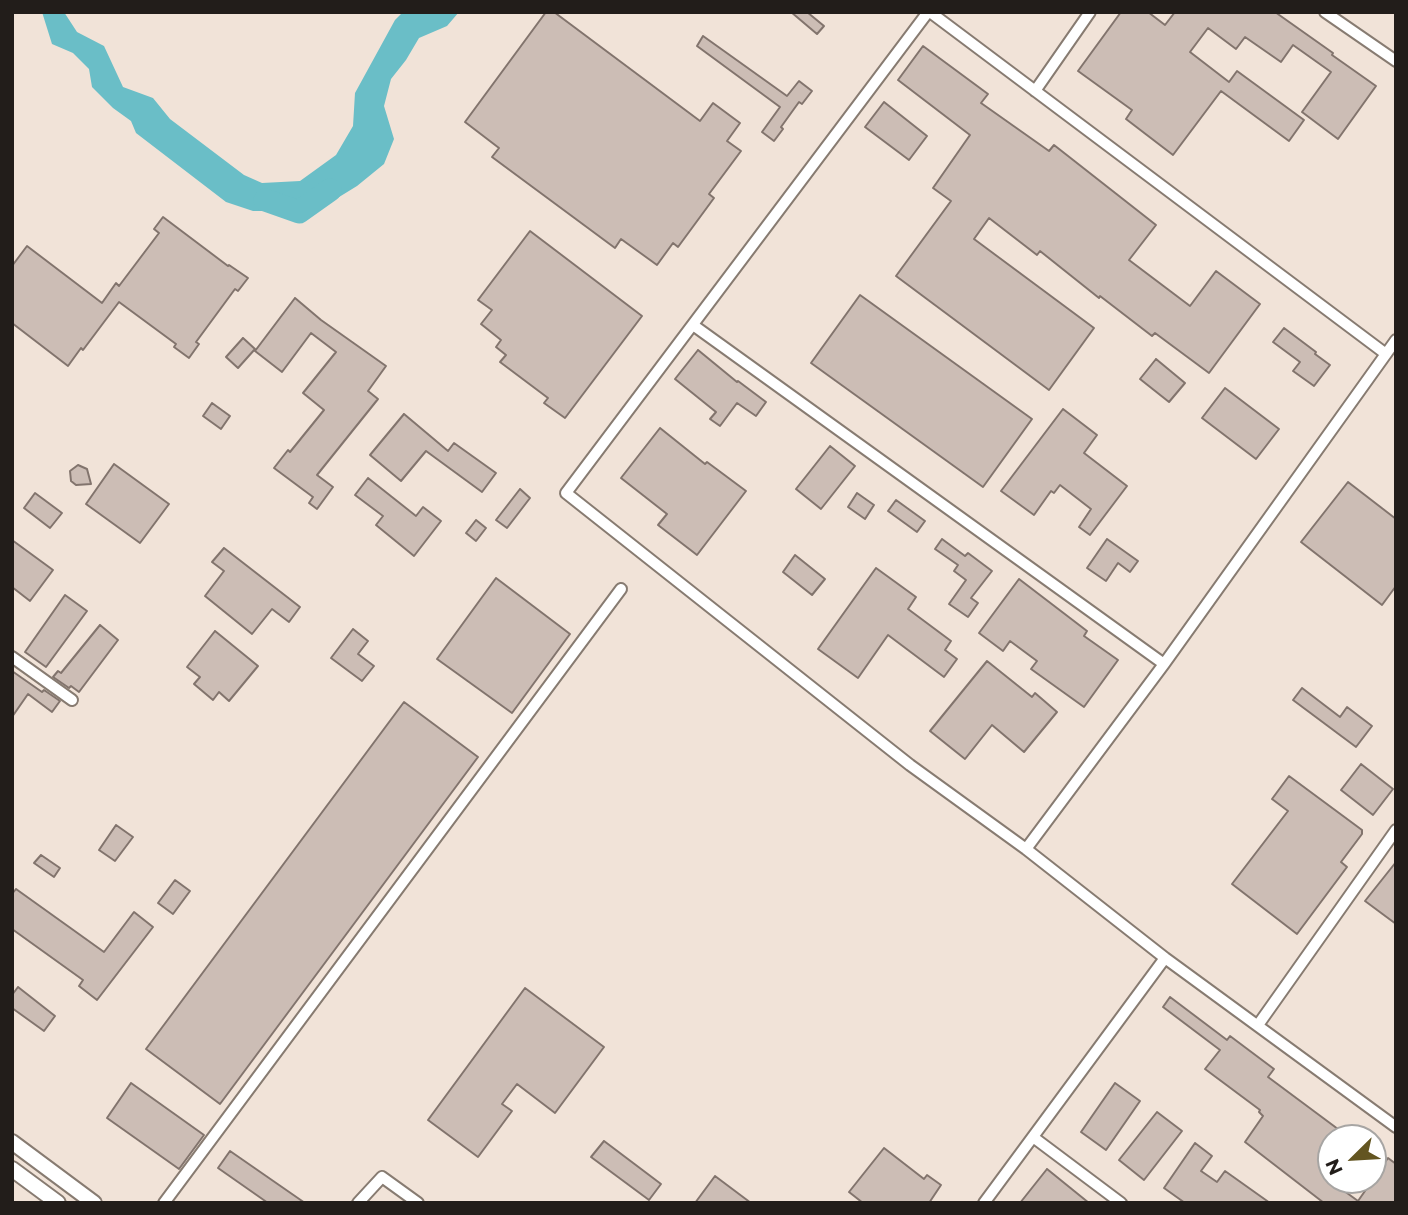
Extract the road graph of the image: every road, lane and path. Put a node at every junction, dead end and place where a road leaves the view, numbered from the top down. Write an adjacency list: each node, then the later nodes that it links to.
1 (929, 12): 5 (street); 6 (street)
2 (1090, 12): 5 (street)
3 (1325, 12): 4 (street)
4 (1396, 61)
5 (1035, 91): 8 (street)
6 (693, 325): 11 (street); 14 (street)
7 (1396, 340): 8 (street)
8 (1386, 354): 11 (street)
9 (621, 589): 23 (street)
10 (12, 657): 12 (street)
11 (1164, 664): 14 (street)
12 (72, 700)
13 (1396, 830): 16 (street)
14 (1026, 849): 15 (street)
15 (1165, 958): 16 (street); 18 (street)
16 (1258, 1025): 17 (street)
17 (1396, 1127)
18 (1033, 1137): 26 (street); 27 (street)
19 (12, 1142): 22 (main road)
20 (12, 1169): 21 (main road)
21 (58, 1203)
22 (94, 1203)
23 (164, 1203)
24 (358, 1203): 25 (street)
25 (418, 1203)
26 (984, 1203)
27 (1121, 1203)

